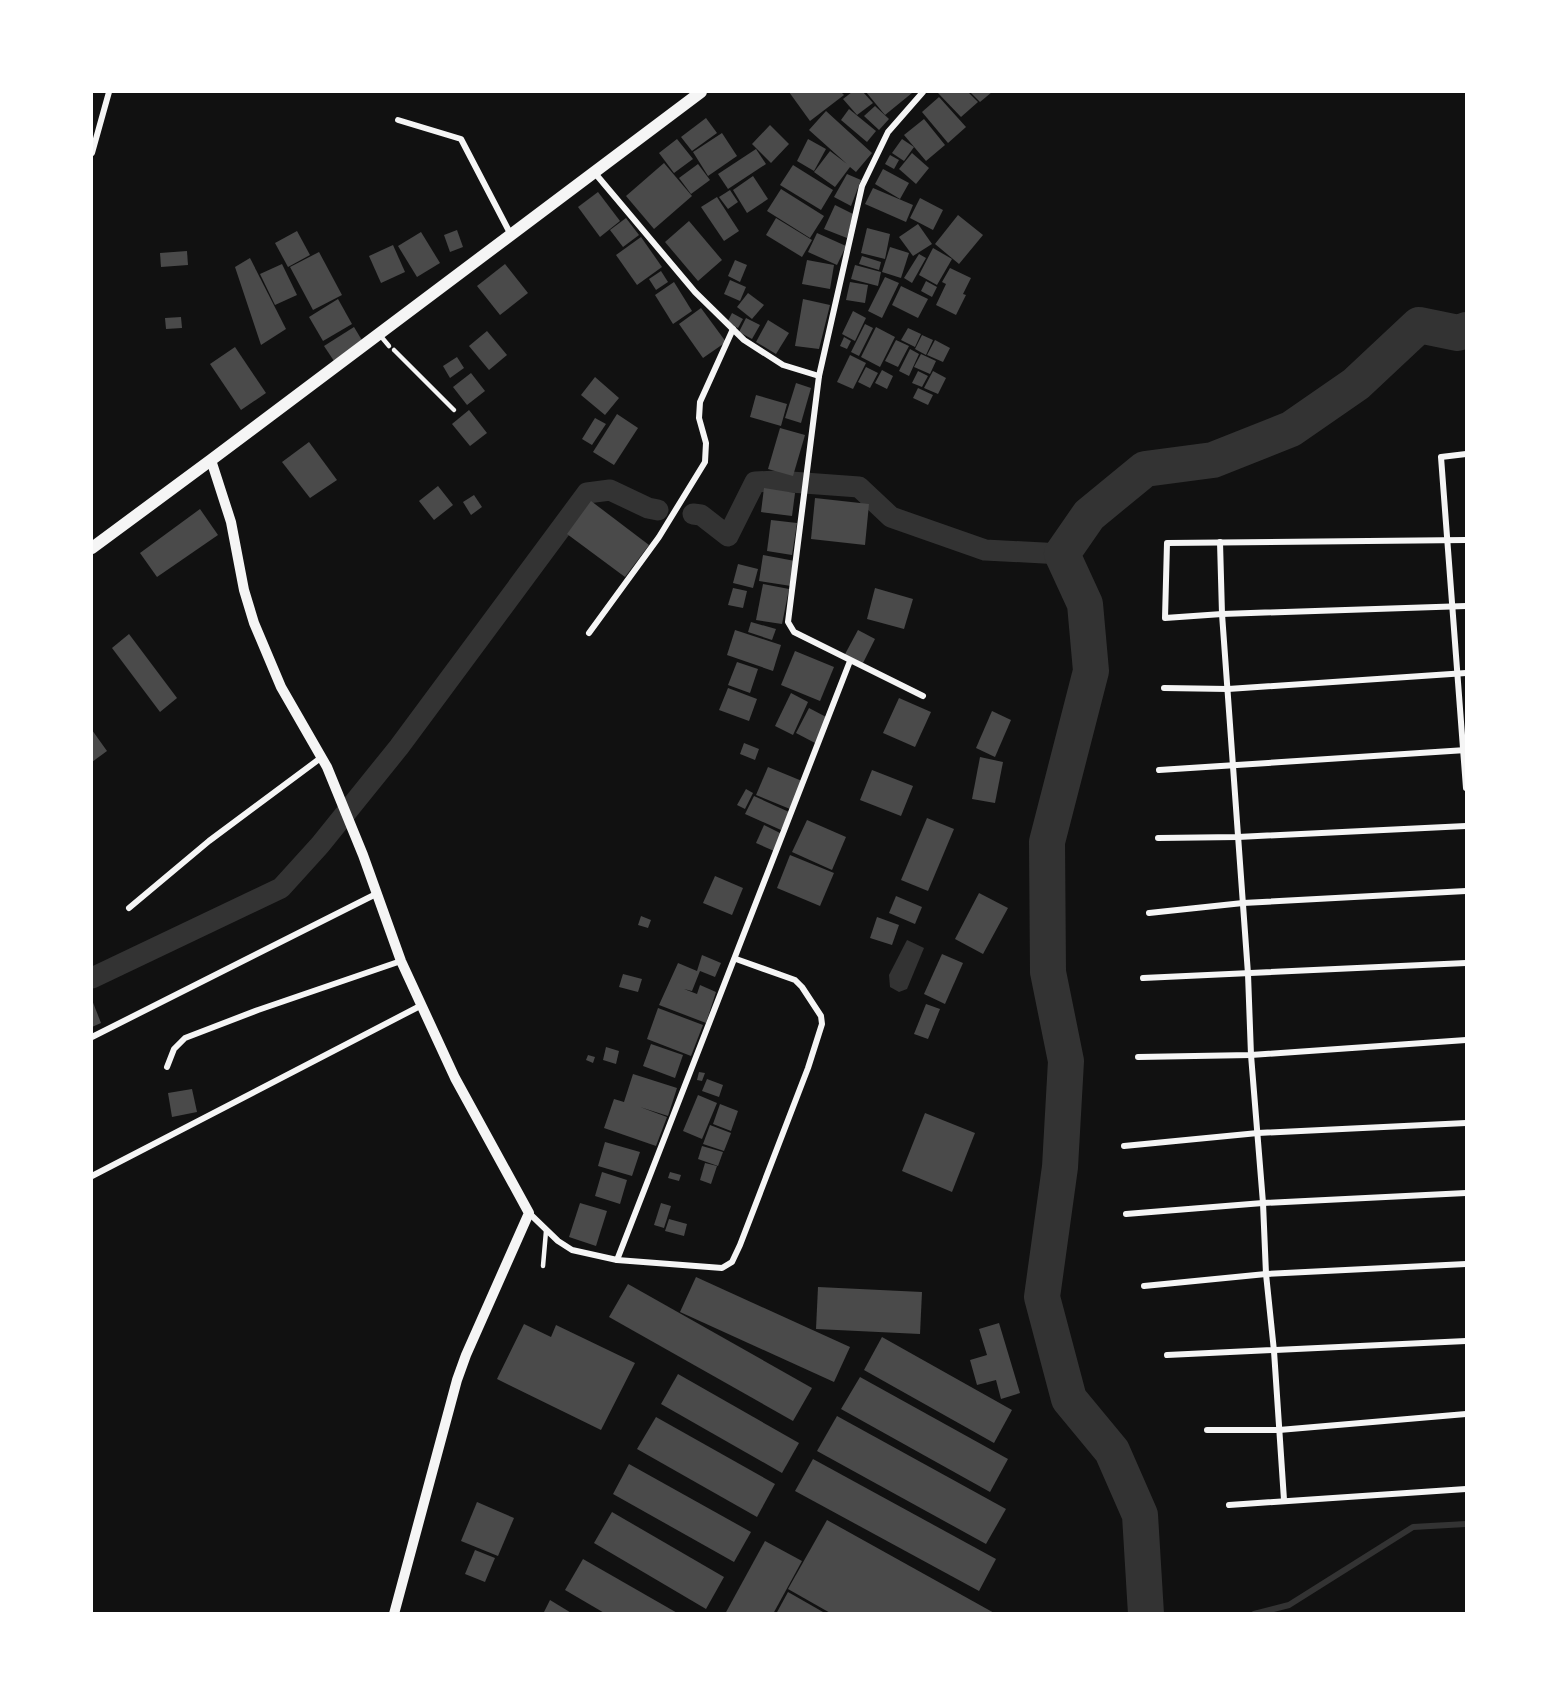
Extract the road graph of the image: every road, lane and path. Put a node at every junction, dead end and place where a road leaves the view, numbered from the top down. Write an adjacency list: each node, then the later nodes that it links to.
1 (110, 92): 5 (street)
2 (700, 92): 6 (main road)
3 (923, 92): 10 (street)
4 (398, 120): 7 (street)
5 (92, 153)
6 (594, 171): 7 (main road); 8 (street)
7 (510, 233): 9 (main road)
8 (733, 329): 10 (street); 21 (street)
9 (378, 333): 11 (lane); 13 (main road)
10 (819, 376): 22 (street)
11 (454, 410)
12 (1467, 454): 15 (street)
13 (211, 460): 17 (main road); 29 (street)
14 (1467, 540): 15 (street)
15 (1448, 541): 16 (street); 19 (street)
16 (1220, 542): 20 (street); 20 (street)
17 (92, 548)
18 (1467, 606): 19 (street)
19 (1454, 607): 20 (street); 24 (street)
20 (1222, 614): 26 (street)
21 (589, 633)
22 (850, 661): 27 (street); 41 (street)
23 (1467, 673): 24 (street)
24 (1458, 674): 26 (street); 28 (street)
25 (1164, 688): 26 (street)
26 (1228, 689): 30 (street)
27 (923, 696)
28 (1465, 750): 30 (street); 32 (street)
29 (324, 762): 37 (street); 39 (street)
30 (1234, 765): 31 (street); 34 (street)
31 (1159, 770)
32 (1467, 788)
33 (1467, 826): 34 (street)
34 (1238, 837): 35 (street); 38 (street)
35 (1158, 838)
36 (1467, 891): 38 (street)
37 (376, 894): 42 (street); 47 (street)
38 (1243, 903): 40 (street); 44 (street)
39 (129, 908)
40 (1149, 913)
41 (736, 958): 61 (street); 61 (street)
42 (401, 961): 46 (street); 51 (street)
43 (1467, 963): 44 (street)
44 (1248, 974): 45 (street); 49 (street)
45 (1143, 978)
46 (422, 1005): 55 (street); 58 (street)
47 (92, 1037)
48 (1467, 1040): 49 (street)
49 (1251, 1055): 50 (street); 53 (street)
50 (1138, 1057)
51 (167, 1067)
52 (1467, 1123): 53 (street)
53 (1258, 1133): 54 (street); 57 (street)
54 (1124, 1146)
55 (92, 1176)
56 (1467, 1193): 57 (street)
57 (1263, 1203): 59 (street); 64 (street)
58 (529, 1213): 60 (street); 75 (street)
59 (1126, 1214)
60 (546, 1231): 61 (street); 63 (lane)
61 (617, 1260)
62 (1467, 1264): 64 (street)
63 (543, 1266)
64 (1266, 1274): 65 (street); 67 (street)
65 (1144, 1286)
66 (1467, 1341): 67 (street)
67 (1274, 1351): 68 (street); 71 (street)
68 (1167, 1355)
69 (1467, 1414): 71 (street)
70 (1207, 1430): 71 (street)
71 (1279, 1430): 73 (street)
72 (1467, 1489): 73 (street)
73 (1284, 1500): 74 (street)
74 (1229, 1505)
75 (394, 1614)

